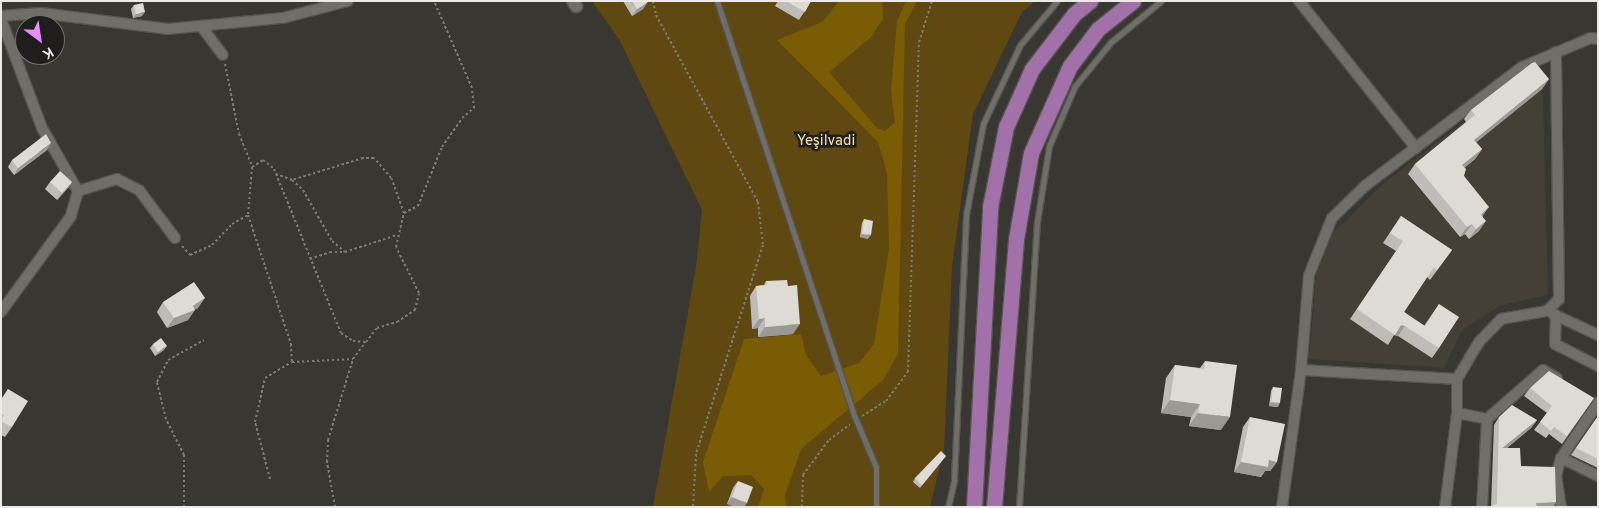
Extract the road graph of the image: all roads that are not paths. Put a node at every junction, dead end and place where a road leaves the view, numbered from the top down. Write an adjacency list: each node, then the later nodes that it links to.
1 (348, 1): 9 (street)
2 (717, 1): 28 (lane)
3 (1057, 1): 29 (lane)
4 (1090, 1): 30 (main road)
5 (1133, 1): 31 (main road)
6 (1161, 1): 32 (lane)
7 (1299, 1): 13 (street)
8 (1, 18): 9 (street); 14 (street)
9 (201, 26): 12 (street)
10 (1598, 39): 11 (street)
11 (1556, 52): 13 (street); 17 (street)
12 (223, 55)
13 (1416, 148): 20 (street)
14 (78, 191): 15 (street); 16 (street)
15 (175, 238)
16 (1, 312)
17 (1552, 313): 18 (street); 19 (street); 21 (street)
18 (1598, 335)
19 (1598, 366)
20 (1301, 370): 21 (street); 33 (street)
21 (1457, 379): 24 (street)
22 (1566, 383): 25 (street)
23 (1595, 400): 26 (street)
24 (1457, 413): 25 (street); 34 (street)
25 (1487, 420): 35 (street)
26 (1561, 458): 27 (street); 36 (street)
27 (1598, 476)
28 (876, 507)
29 (948, 507)
30 (974, 507)
31 (994, 507)
32 (1019, 507)
33 (1282, 507)
34 (1445, 507)
35 (1482, 507)
36 (1561, 507)

